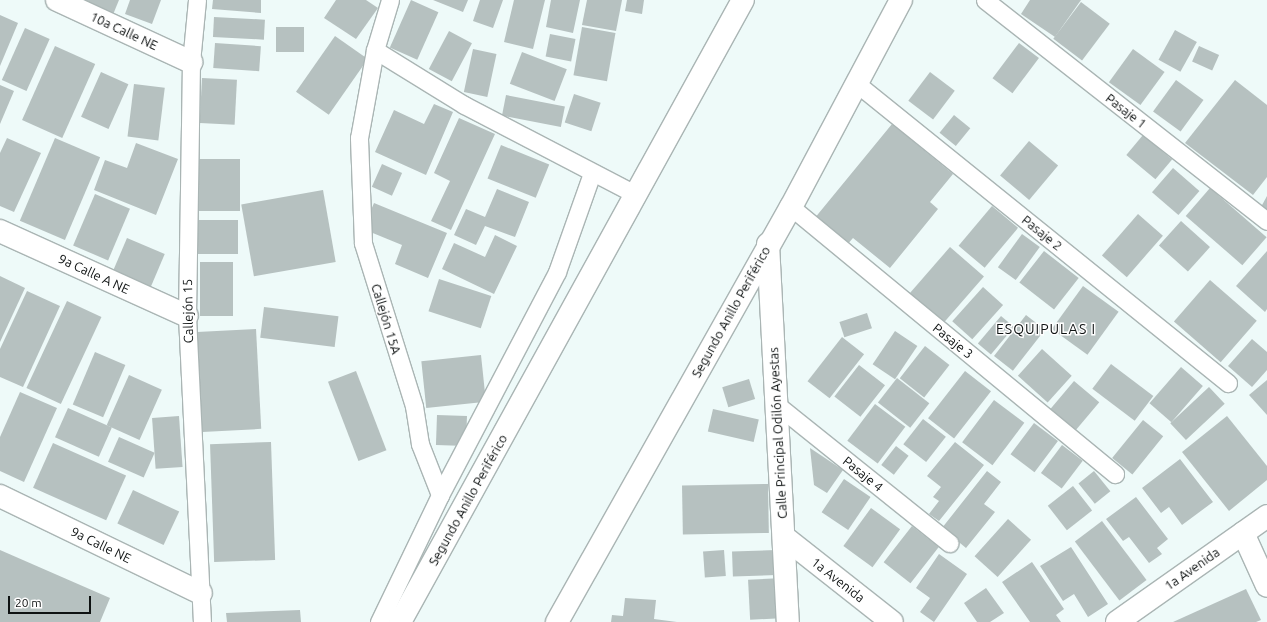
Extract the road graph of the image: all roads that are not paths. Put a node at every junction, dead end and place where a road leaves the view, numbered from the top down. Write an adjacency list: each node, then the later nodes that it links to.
1 (57, 0): 8 (main road, 10a Calle NE)
2 (197, 0): 8 (lane, Callejón 15)
3 (390, 0): 7 (lane, Callejón 15A)
4 (743, 0): 11 (main road, Segundo Anillo Periférico)
5 (901, 0): 9 (main road, Segundo Anillo Periférico)
6 (985, 0): 13 (lane, Pasaje 1)
7 (375, 50): 10 (lane); 20 (lane, Callejón 15A)
8 (191, 62): 16 (lane, Callejón 15)
9 (856, 82): 12 (main road, Segundo Anillo Periférico); 17 (lane, Pasaje 2)
10 (592, 173): 11 (lane); 20 (lane)
11 (637, 195): 30 (main road, Segundo Anillo Periférico)
12 (791, 207): 15 (main road, Segundo Anillo Periférico); 19 (lane, Pasaje 3)
13 (1267, 221)
14 (0, 231): 16 (main road, 9a Calle A NE)
15 (768, 244): 18 (main road, Calle Principal Odilón Ayestas); 31 (main road, Segundo Anillo Periférico)
16 (187, 316): 27 (lane, Callejón 15)
17 (1228, 383)
18 (777, 405): 24 (main road, Calle Principal Odilón Ayestas); 25 (lane, Pasaje 4)
19 (1115, 474)
20 (440, 495): 29 (lane)
21 (0, 496): 27 (main road, 9a Calle NE)
22 (1267, 516): 23 (main road, 1a Avenida)
23 (1243, 534): 26 (main road); 34 (main road, 1a Avenida)
24 (784, 537): 32 (main road, Calle Principal Odilón Ayestas); 33 (main road, 1a Avenida)
25 (949, 543)
26 (1267, 586)
27 (201, 593): 28 (lane, Callejón 15)
28 (202, 622)
29 (379, 622)
30 (400, 622)
31 (557, 622)
32 (788, 622)
33 (892, 622)
34 (1118, 622)

